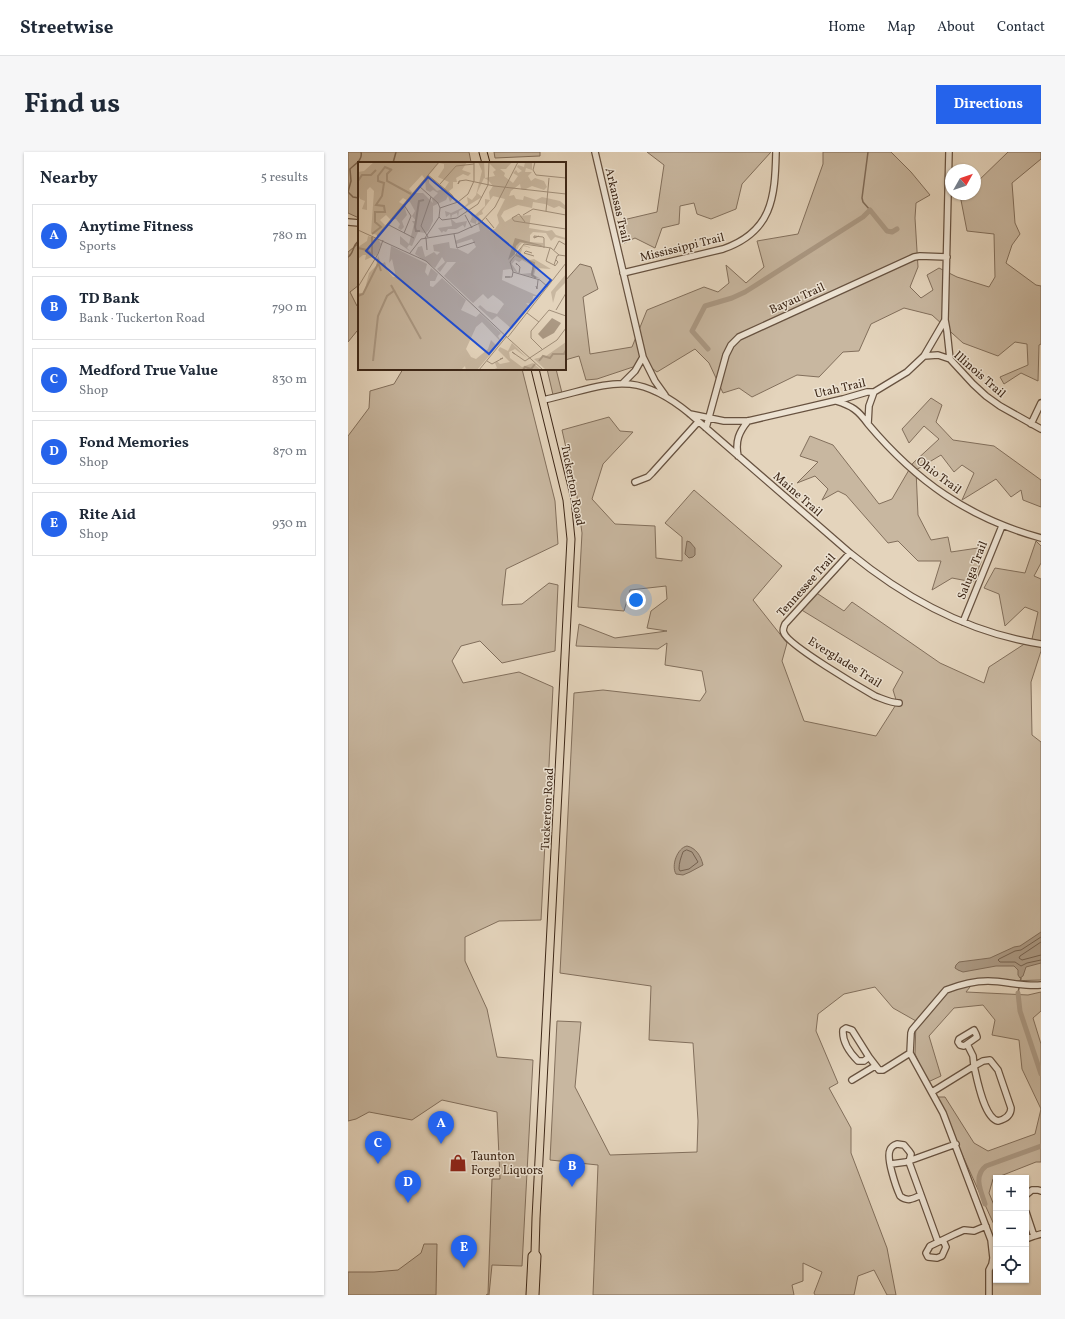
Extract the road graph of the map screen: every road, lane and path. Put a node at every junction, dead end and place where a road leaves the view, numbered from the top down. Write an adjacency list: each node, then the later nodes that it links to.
1 (483, 152): 5 (main road)
2 (594, 152): 9 (street, Arkansas Trail)
3 (776, 152): 9 (street, Mississippi Trail)
4 (949, 152): 8 (street, Utah Trail)
5 (486, 162)
6 (348, 222): 7 (street)
7 (358, 223)
8 (947, 257): 10 (street, Utah Trail); 22 (street, Bayau Trail)
9 (623, 273): 12 (street, Arkansas Trail)
10 (945, 320): 11 (street, Utah Trail); 13 (street, Utah Trail)
11 (924, 356): 13 (street, Illinois Trail); 16 (street, Utah Trail)
12 (643, 357): 15 (street); 17 (street, Arkansas Trail)
13 (950, 359): 26 (street, Illinois Trail)
14 (535, 370): 18 (main road, Tuckerton Road)
15 (623, 383): 17 (street, Maine Trail); 18 (street, Maine Trail)
16 (874, 392): 19 (street, Utah Trail); 25 (street)
17 (665, 395): 21 (street, Maine Trail)
18 (543, 400): 58 (main road, Tuckerton Road)
19 (834, 400): 23 (street, Utah Trail); 25 (street, Ohio Trail)
20 (1041, 403): 26 (street)
21 (690, 414): 22 (street, Utah Trail); 24 (street, Maine Trail)
22 (709, 418): 23 (street, Utah Trail); 27 (street)
23 (748, 421): 29 (street)
24 (698, 422): 27 (street, Maine Trail); 30 (street)
25 (868, 424): 31 (street, Ohio Trail)
26 (1031, 424): 28 (street, Illinois Trail)
27 (706, 428): 29 (street, Maine Trail)
28 (1041, 429)
29 (738, 456): 33 (street, Maine Trail)
30 (635, 482)
31 (1002, 526): 32 (street, Ohio Trail); 34 (street, Saluga Trail)
32 (1041, 538)
33 (850, 553): 34 (street, Maine Trail); 35 (street, Tennessee Trail)
34 (963, 622): 36 (street, Maine Trail)
35 (783, 632): 37 (street, Everglades Trail)
36 (1041, 644)
37 (899, 703)
38 (1041, 984): 40 (street)
39 (967, 1044): 43 (street)
40 (910, 1053): 42 (street); 45 (street)
41 (870, 1057): 41 (street); 42 (street)
42 (875, 1066): 44 (street)
43 (974, 1066): 43 (street); 45 (street)
44 (852, 1080)
45 (932, 1092): 46 (street)
46 (956, 1144): 47 (street); 53 (street)
47 (909, 1162): 48 (street); 48 (street); 51 (street)
48 (891, 1164): 51 (street)
49 (1041, 1191): 50 (street)
50 (1029, 1192)
51 (921, 1195): 53 (street)
52 (1029, 1221): 55 (street)
53 (986, 1226): 57 (street)
54 (1041, 1234): 55 (street)
55 (1034, 1236): 56 (street)
56 (1029, 1238)
57 (993, 1247)
58 (535, 1253): 60 (main road, Tuckerton Road); 61 (main road, Tuckerton Road)
59 (993, 1257): 62 (street)
60 (530, 1295)
61 (536, 1295)
62 (990, 1295)

